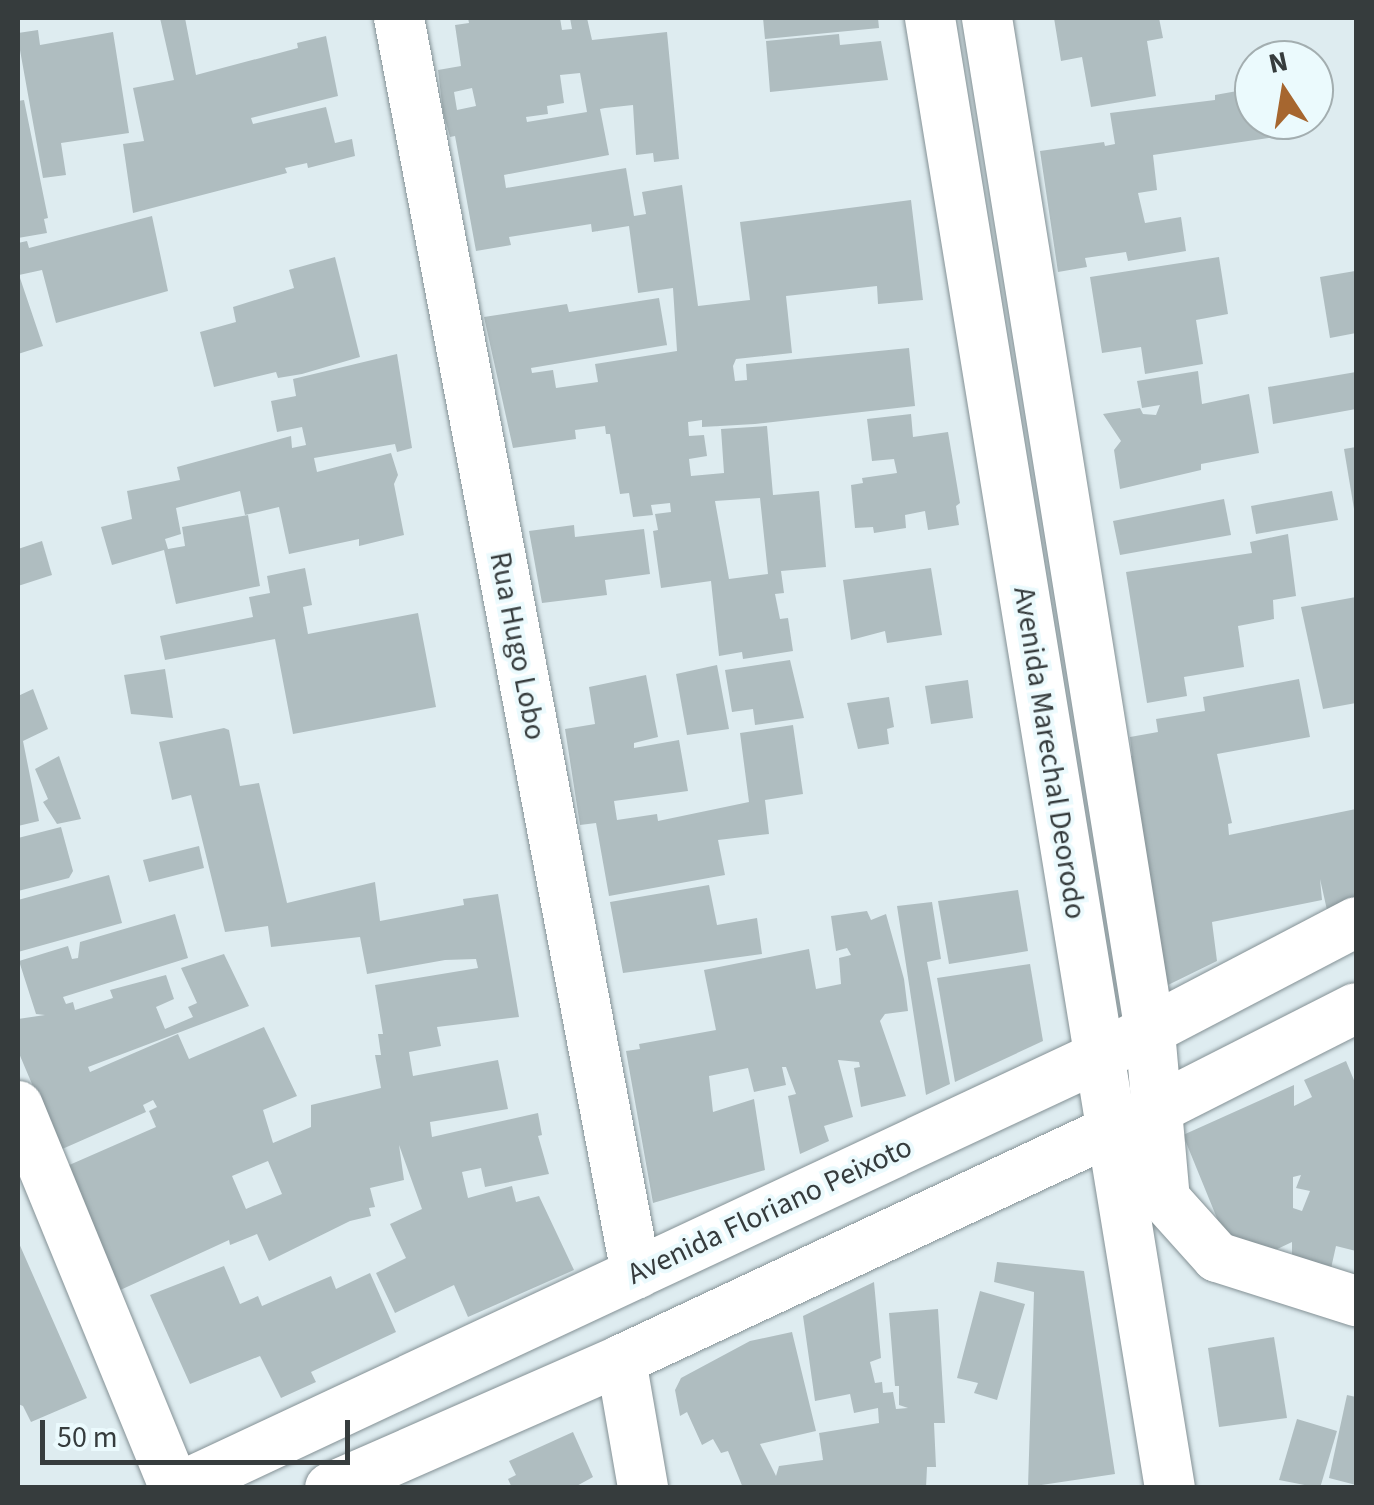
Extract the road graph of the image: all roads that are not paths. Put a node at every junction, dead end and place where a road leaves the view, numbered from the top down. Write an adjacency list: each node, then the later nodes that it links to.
1 (399, 18): 11 (street, Rua Hugo Lobo)
2 (930, 18): 7 (street, Avenida Marechal Deorodo)
3 (987, 18): 6 (street, Avenida Marechal Deorodo)
4 (1356, 922): 6 (street, Avenida Floriano Peixoto)
5 (1356, 1008): 9 (street)
6 (1150, 1032): 7 (street, Avenida Floriano Peixoto); 9 (street, Avenida Marechal Deorodo)
7 (1098, 1057): 10 (street, Avenida Marechal Deorodo); 11 (street, Avenida Floriano Peixoto)
8 (18, 1106): 18 (street)
9 (1156, 1110): 10 (street); 12 (street, Avenida Marechal Deorodo)
10 (1110, 1131): 13 (street); 20 (street, Avenida Marechal Deorodo)
11 (636, 1274): 14 (street, Avenida Floriano Peixoto)
12 (1356, 1301)
13 (622, 1360): 16 (street); 19 (street)
14 (448, 1362): 15 (street, Avenida Floriano Peixoto); 16 (street)
15 (336, 1414): 17 (street); 18 (street, Avenida Floriano Peixoto)
16 (482, 1422): 17 (street)
17 (350, 1479)
18 (176, 1488)
19 (643, 1488)
20 (1170, 1488)

